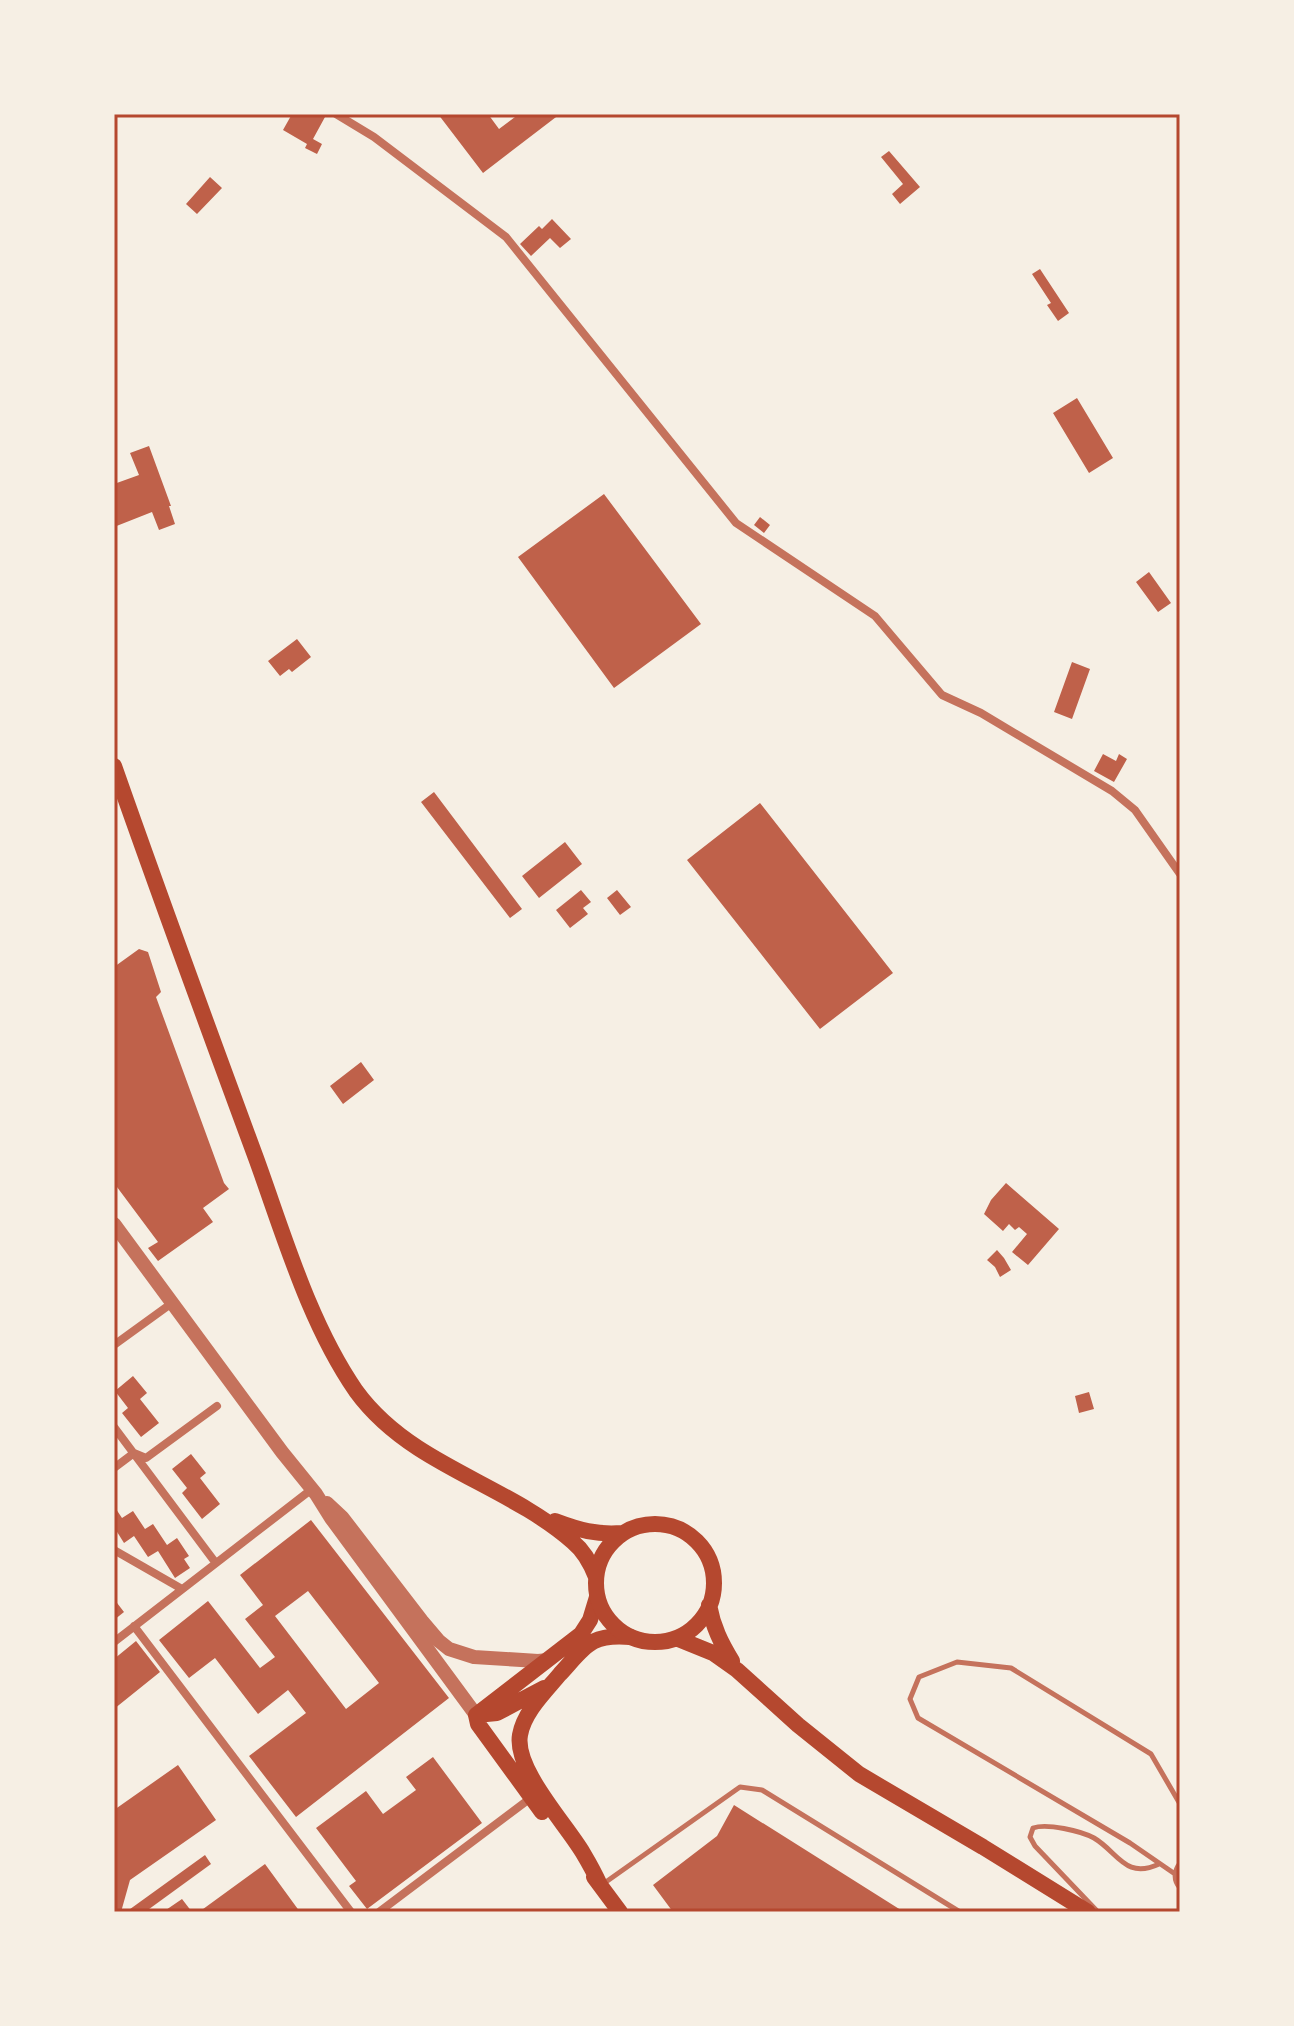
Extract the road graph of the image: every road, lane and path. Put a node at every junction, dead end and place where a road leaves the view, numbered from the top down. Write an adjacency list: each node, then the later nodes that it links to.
1 (340, 115): 3 (street)
2 (114, 766): 12 (main road)
3 (1180, 874)
4 (114, 1224): 5 (street)
5 (172, 1303): 6 (street); 11 (street)
6 (114, 1345)
7 (217, 1406): 9 (street)
8 (114, 1427): 9 (street)
9 (134, 1453): 10 (street); 15 (street)
10 (114, 1468)
11 (314, 1491): 15 (street); 24 (street); 27 (street)
12 (532, 1512): 13 (main road); 16 (main road)
13 (622, 1533): 16 (main road); 19 (main road)
14 (114, 1550): 17 (street)
15 (215, 1562): 17 (street)
16 (596, 1577): 18 (main road)
17 (182, 1589): 20 (street)
18 (597, 1597): 21 (main road); 24 (main road)
19 (709, 1605): 22 (main road); 25 (main road)
20 (134, 1626): 23 (street); 35 (street)
21 (631, 1637): 22 (main road); 26 (main road)
22 (676, 1638): 25 (main road)
23 (114, 1642)
24 (548, 1660): 27 (main road)
25 (737, 1670): 39 (main road)
26 (551, 1683): 27 (main road); 28 (main road)
27 (476, 1715): 28 (main road)
28 (535, 1794): 33 (main road); 36 (street)
29 (1180, 1804): 30 (lane)
30 (1160, 1863): 32 (lane); 40 (lane)
31 (1180, 1863): 32 (lane)
32 (1175, 1874): 34 (lane)
33 (600, 1885): 37 (main road); 38 (lane)
34 (1180, 1888)
35 (351, 1912)
36 (379, 1912)
37 (620, 1912)
38 (960, 1912)
39 (1088, 1912)
40 (1098, 1912)

